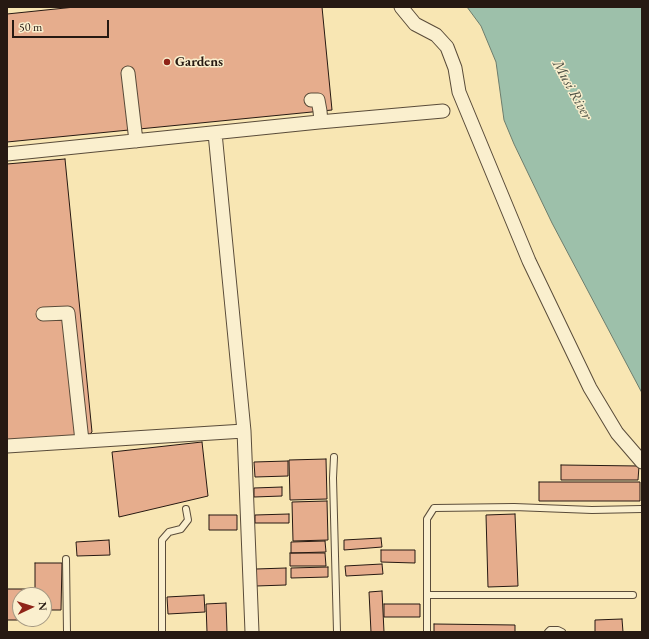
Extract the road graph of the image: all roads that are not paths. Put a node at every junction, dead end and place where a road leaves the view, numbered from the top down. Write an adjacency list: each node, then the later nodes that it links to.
1 (401, 7): 14 (street)
2 (128, 73): 7 (street)
3 (311, 100): 5 (street)
4 (443, 111): 5 (street)
5 (321, 122): 6 (street)
6 (215, 133): 7 (street); 10 (street)
7 (136, 141): 8 (street)
8 (7, 154)
9 (43, 314): 11 (street)
10 (244, 431): 11 (street); 22 (street)
11 (82, 441): 12 (street)
12 (7, 446)
13 (334, 457): 23 (lane)
14 (642, 462)
15 (186, 509): 21 (lane)
16 (642, 509): 18 (lane)
17 (66, 559): 20 (lane)
18 (427, 595): 19 (lane); 24 (lane)
19 (633, 595)
20 (67, 632)
21 (162, 632)
22 (252, 632)
23 (337, 632)
24 (426, 632)
25 (548, 632): 26 (lane)
26 (562, 632)

